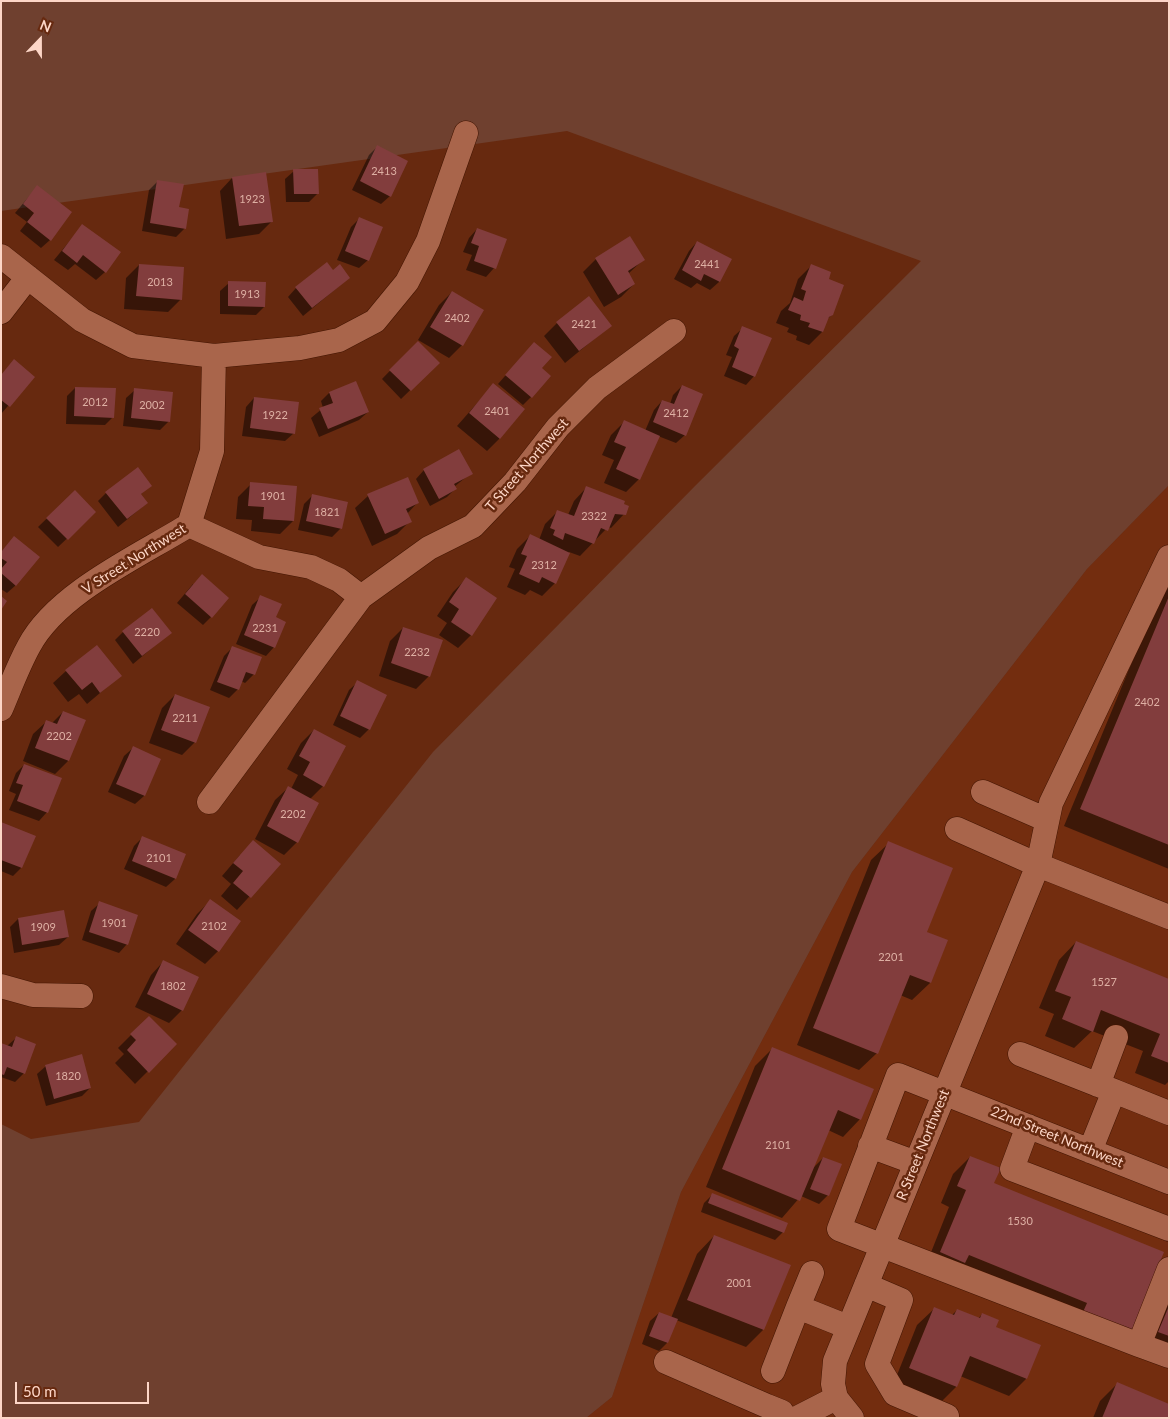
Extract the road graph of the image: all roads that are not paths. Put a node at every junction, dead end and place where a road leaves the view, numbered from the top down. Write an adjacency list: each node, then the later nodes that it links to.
1 (466, 133): 6 (street)
2 (1, 256): 3 (street)
3 (28, 278): 4 (street); 6 (street)
4 (1, 312)
5 (674, 331): 9 (street, T Street Northwest)
6 (214, 356): 7 (street, V Street Northwest)
7 (189, 525): 9 (street); 10 (street, V Street Northwest)
8 (1169, 557): 13 (street, R Street Northwest)
9 (361, 596): 12 (street, T Street Northwest)
10 (1, 709)
11 (983, 792): 13 (street)
12 (209, 802)
13 (1047, 820): 15 (street, R Street Northwest)
14 (957, 829): 15 (street)
15 (1038, 865): 16 (street); 22 (street, R Street Northwest)
16 (1169, 917)
17 (1, 986): 18 (street)
18 (82, 996)
19 (1116, 1036): 21 (street)
20 (1020, 1054): 21 (street)
21 (1106, 1088): 23 (street); 26 (street)
22 (945, 1093): 24 (street, 22nd Street Northwest); 25 (street, 22nd Street Northwest); 27 (street, R Street Northwest)
23 (1169, 1113)
24 (1028, 1126): 26 (street, 22nd Street Northwest); 29 (street)
25 (870, 1146): 27 (street); 30 (street)
26 (1090, 1151): 28 (street, 22nd Street Northwest)
27 (916, 1163): 30 (street, R Street Northwest)
28 (1169, 1182)
29 (1169, 1229)
30 (882, 1245): 33 (street, R Street Northwest); 36 (street)
31 (1169, 1269): 36 (street)
32 (812, 1273): 34 (street)
33 (866, 1285): 35 (street, R Street Northwest); 44 (street)
34 (798, 1307): 35 (street); 39 (street)
35 (848, 1327): 40 (street, R Street Northwest)
36 (1139, 1345): 37 (street)
37 (1169, 1356)
38 (666, 1362): 41 (street)
39 (773, 1372)
40 (836, 1398): 42 (street); 43 (street)
41 (785, 1418)
42 (796, 1418)
43 (852, 1418)
44 (946, 1418)

